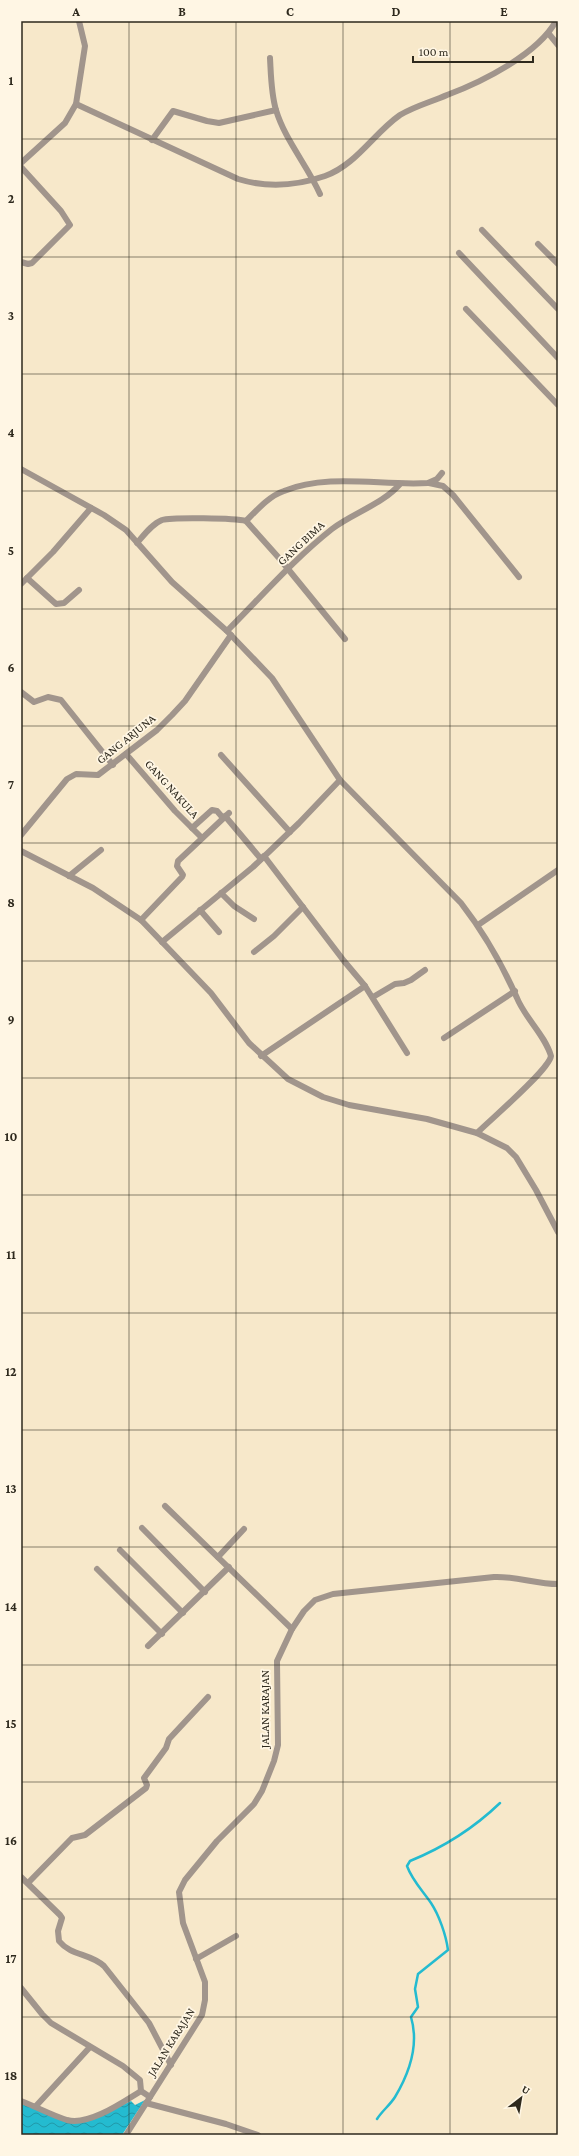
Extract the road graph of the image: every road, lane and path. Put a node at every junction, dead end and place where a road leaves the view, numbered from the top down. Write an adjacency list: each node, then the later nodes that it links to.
1 (80, 21): 6 (street)
2 (556, 21): 3 (street)
3 (549, 34): 4 (street); 11 (street)
4 (558, 45)
5 (270, 58): 7 (street)
6 (76, 104): 8 (street); 9 (street)
7 (276, 110): 8 (street); 11 (street)
8 (152, 140): 11 (street)
9 (21, 163)
10 (21, 167): 16 (street)
11 (313, 179): 12 (street)
12 (320, 194)
13 (482, 230): 19 (street)
14 (538, 244): 17 (street)
15 (459, 253): 20 (street)
16 (21, 262)
17 (558, 264)
18 (466, 309): 21 (street)
19 (558, 309)
20 (558, 358)
21 (558, 405)
22 (21, 469): 26 (street)
23 (442, 473): 24 (street)
24 (428, 483): 25 (street); 30 (street)
25 (400, 484): 27 (street); 29 (street, GANG BIMA)
26 (91, 508): 28 (street); 31 (street)
27 (246, 521): 28 (street); 29 (street)
28 (137, 543): 34 (street)
29 (288, 569): 34 (street, GANG BIMA); 35 (street)
30 (519, 577)
31 (27, 578): 32 (street); 33 (street)
32 (21, 584)
33 (79, 590)
34 (229, 633): 37 (street, GANG ARJUNA); 40 (street)
35 (345, 639)
36 (21, 692): 39 (street)
37 (126, 754): 39 (street, GANG ARJUNA); 42 (street, GANG NAKULA)
38 (221, 754): 43 (street)
39 (113, 765): 44 (street, GANG ARJUNA)
40 (340, 780): 43 (street); 56 (street)
41 (226, 816): 42 (street); 45 (street); 48 (street)
42 (192, 828): 45 (street, GANG NAKULA)
43 (290, 832): 48 (street)
44 (21, 835)
45 (202, 838): 55 (street)
46 (101, 850): 50 (street)
47 (21, 851): 50 (street)
48 (262, 857): 51 (street); 52 (street)
49 (558, 870): 56 (street)
50 (69, 876): 55 (street)
51 (221, 893): 53 (street); 54 (street)
52 (303, 907): 59 (street); 61 (street)
53 (200, 910): 57 (street); 58 (street)
54 (254, 919)
55 (141, 920): 58 (street)
56 (478, 925): 62 (street)
57 (219, 932)
58 (162, 942): 66 (street)
59 (254, 952)
60 (425, 970): 63 (street)
61 (365, 986): 63 (street); 66 (street)
62 (515, 991): 64 (street); 67 (street)
63 (373, 997): 65 (street)
64 (444, 1038)
65 (408, 1053)
66 (262, 1056): 67 (street)
67 (477, 1133): 68 (street)
68 (558, 1232)
69 (165, 1506): 73 (street)
70 (142, 1528): 77 (street)
71 (244, 1529): 73 (street)
72 (120, 1550): 78 (street)
73 (218, 1557): 74 (street)
74 (229, 1567): 77 (street); 79 (street)
75 (98, 1569): 80 (street)
76 (558, 1584): 79 (street, JALAN KARAJAN)
77 (205, 1592): 78 (street)
78 (183, 1613): 80 (street)
79 (292, 1629): 86 (street, JALAN KARAJAN)
80 (162, 1634): 81 (street)
81 (148, 1646)
82 (208, 1697): 84 (street)
83 (21, 1877): 84 (street)
84 (28, 1883): 89 (street)
85 (236, 1936): 86 (street)
86 (196, 1959): 89 (street, JALAN KARAJAN)
87 (21, 1988): 88 (street)
88 (90, 2047): 90 (street); 94 (street)
89 (171, 2065): 91 (street, JALAN KARAJAN)
90 (141, 2090): 91 (street); 94 (street)
91 (150, 2097): 93 (street, JALAN KARAJAN)
92 (21, 2101): 94 (street)
93 (146, 2103): 95 (street); 96 (street, JALAN KARAJAN)
94 (36, 2106)
95 (243, 2130): 97 (street); 98 (street)
96 (126, 2135)
97 (238, 2135)
98 (258, 2135)

